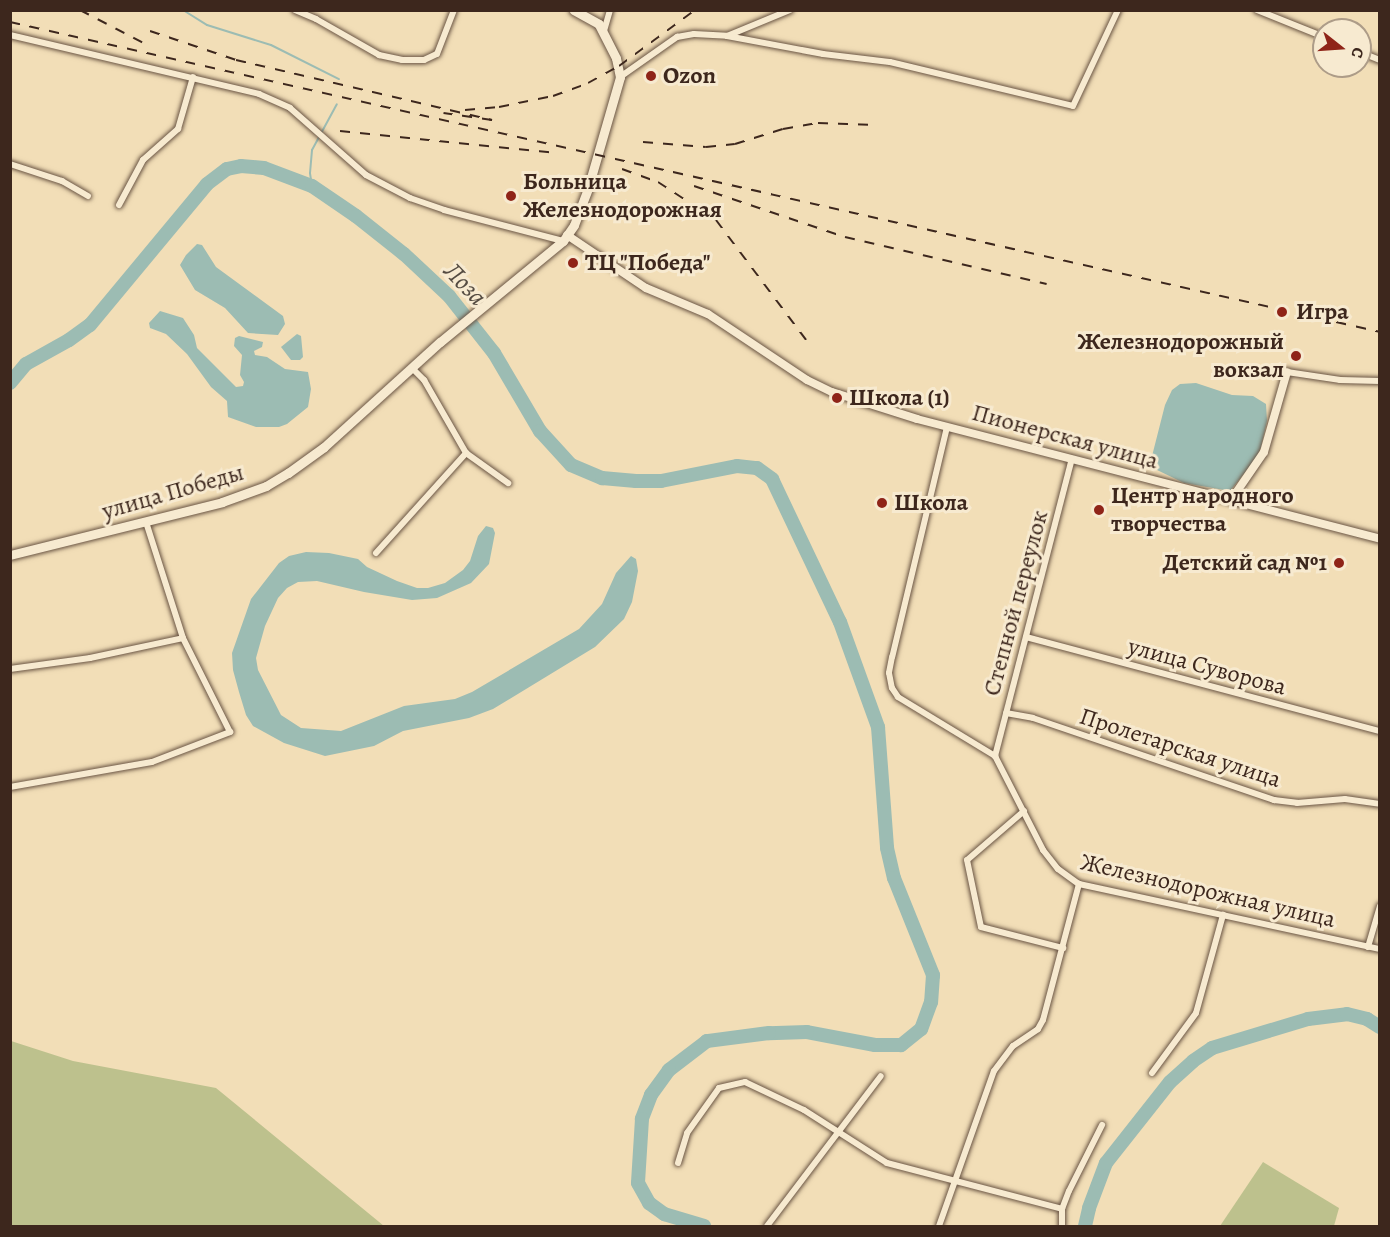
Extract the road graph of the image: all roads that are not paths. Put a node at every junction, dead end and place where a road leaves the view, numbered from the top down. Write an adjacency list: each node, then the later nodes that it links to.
1 (295, 10): 2 (street)
2 (454, 10)
3 (574, 10): 8 (main road)
4 (610, 10): 8 (street)
5 (790, 10): 11 (street)
6 (1118, 10): 11 (street)
7 (1257, 10): 9 (street)
8 (604, 31): 13 (main road)
9 (1312, 32)
10 (10, 35): 12 (street)
11 (727, 36): 13 (street)
12 (193, 77): 16 (street); 17 (street)
13 (620, 77): 17 (main road)
14 (10, 164): 15 (street)
15 (88, 196)
16 (118, 205)
17 (565, 238): 18 (main road, улица Победы); 21 (street, Пионерская улица)
18 (413, 369): 22 (street); 26 (main road, улица Победы)
19 (1287, 372): 20 (street); 25 (street)
20 (1380, 381)
21 (947, 427): 23 (street, Пионерская улица); 35 (street)
22 (466, 453): 24 (street); 28 (street)
23 (1072, 459): 25 (street, Пионерская улица); 31 (street, Степной переулок)
24 (508, 483)
25 (1231, 500): 27 (street, Пионерская улица)
26 (146, 522): 29 (main road, улица Победы); 30 (street)
27 (1380, 539)
28 (376, 553)
29 (10, 555)
30 (183, 638): 32 (street); 36 (street)
31 (1026, 638): 33 (street, Степной переулок); 34 (street, улица Суворова)
32 (10, 669)
33 (1006, 713): 35 (street, Степной переулок); 37 (street, Пролетарская улица)
34 (1380, 731)
35 (995, 756): 38 (street, Железнодорожная улица)
36 (10, 788)
37 (1380, 804)
38 (1024, 811): 39 (street, Железнодорожная улица); 43 (street)
39 (1079, 884): 41 (street, Железнодорожная улица); 43 (street)
40 (1380, 906): 42 (street)
41 (1223, 915): 42 (street, Железнодорожная улица); 45 (street)
42 (1368, 947): 44 (street, Железнодорожная улица)
43 (1063, 948): 50 (street)
44 (1380, 949)
45 (1152, 1073)
46 (881, 1076): 48 (street)
47 (1102, 1125): 51 (street)
48 (837, 1130): 49 (street); 50 (street); 52 (street)
49 (678, 1163)
50 (953, 1182): 51 (street); 53 (street)
51 (1062, 1209): 54 (street)
52 (767, 1227)
53 (939, 1227)
54 (1062, 1227)

